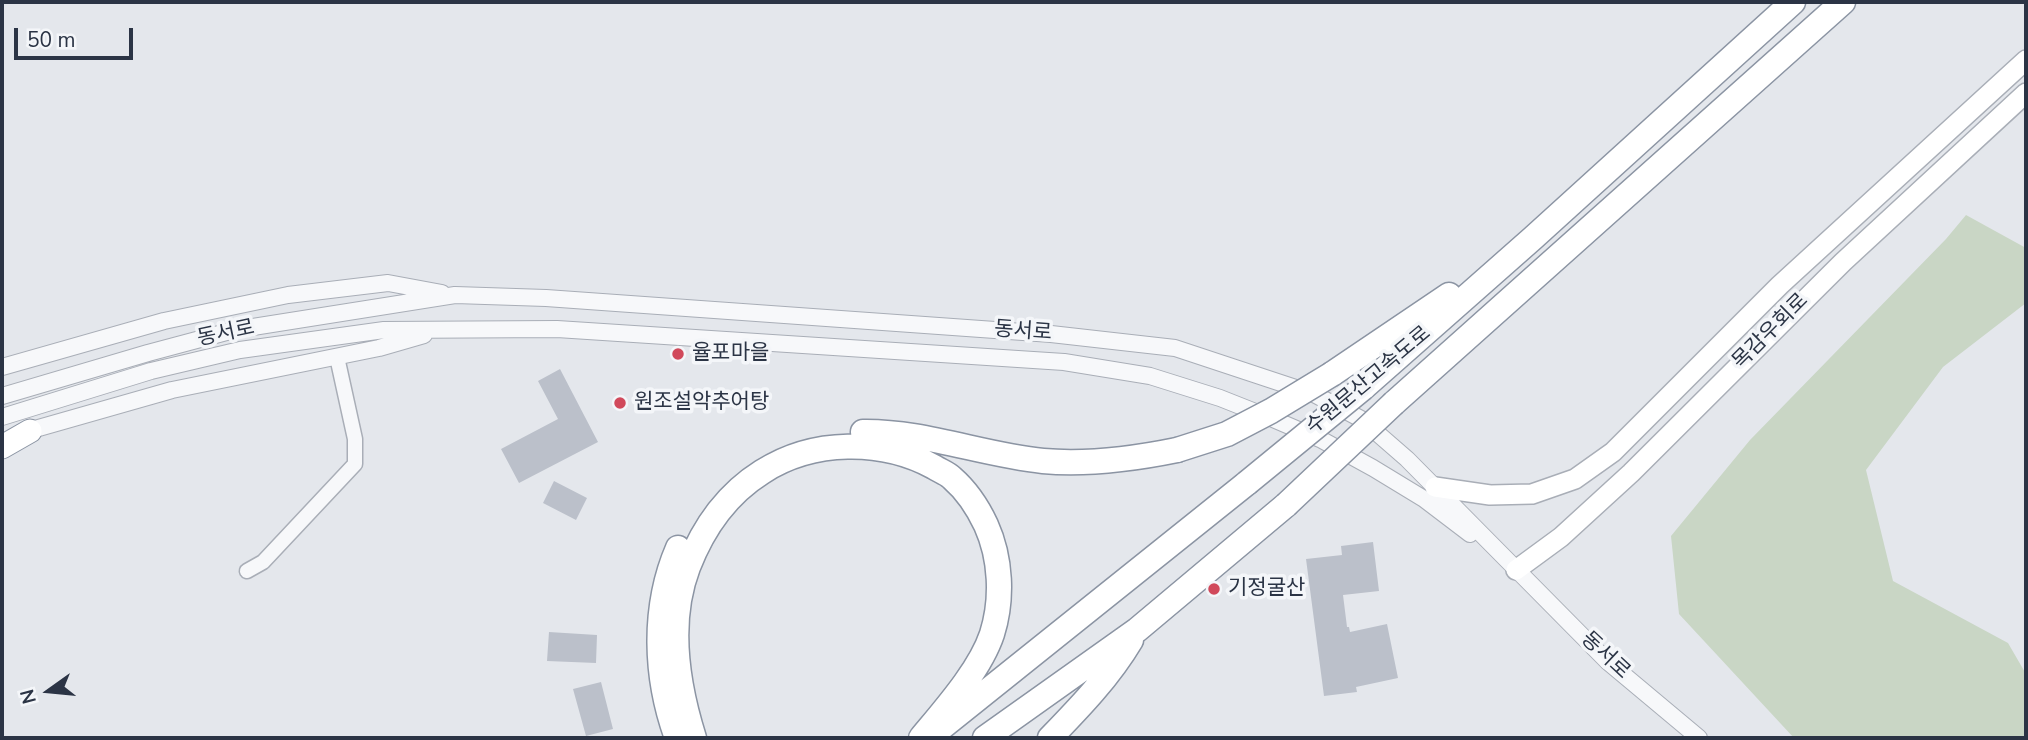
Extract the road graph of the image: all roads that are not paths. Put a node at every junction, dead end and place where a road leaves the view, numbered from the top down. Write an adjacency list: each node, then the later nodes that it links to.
1 (1793, 2): 9 (highway, 수원문산고속도로)
2 (1843, 2): 22 (highway, 수원문산고속도로, bridge)
3 (2026, 44): 7 (main road)
4 (2026, 60): 7 (main road, 목감우회로)
5 (2026, 93): 8 (main road, 목감우회로)
6 (2026, 111): 8 (main road)
7 (1944, 134): 19 (main road, 목감우회로)
8 (1959, 155): 20 (main road, 목감우회로)
9 (1533, 238): 23 (highway, bridge); 26 (highway, 수원문산고속도로, bridge)
10 (455, 295): 13 (street, 동서로); 14 (street, 동서로); 19 (street, 동서로)
11 (446, 329): 12 (street, 동서로); 15 (street, 동서로); 20 (street, 동서로)
12 (337, 357): 16 (street, 동서로); 21 (street)
13 (2, 367)
14 (2, 396)
15 (2, 417)
16 (30, 430): 17 (street, 동서로); 18 (highway)
17 (2, 438)
18 (2, 447)
19 (1435, 487): 20 (street, 동서로)
20 (1516, 570): 29 (street, 동서로)
21 (247, 571)
22 (1137, 630): 27 (highway, 수원문산고속도로); 28 (highway)
23 (677, 738)
24 (694, 738): 25 (highway)
25 (920, 738)
26 (928, 738)
27 (985, 738)
28 (1049, 738)
29 (1699, 738)

